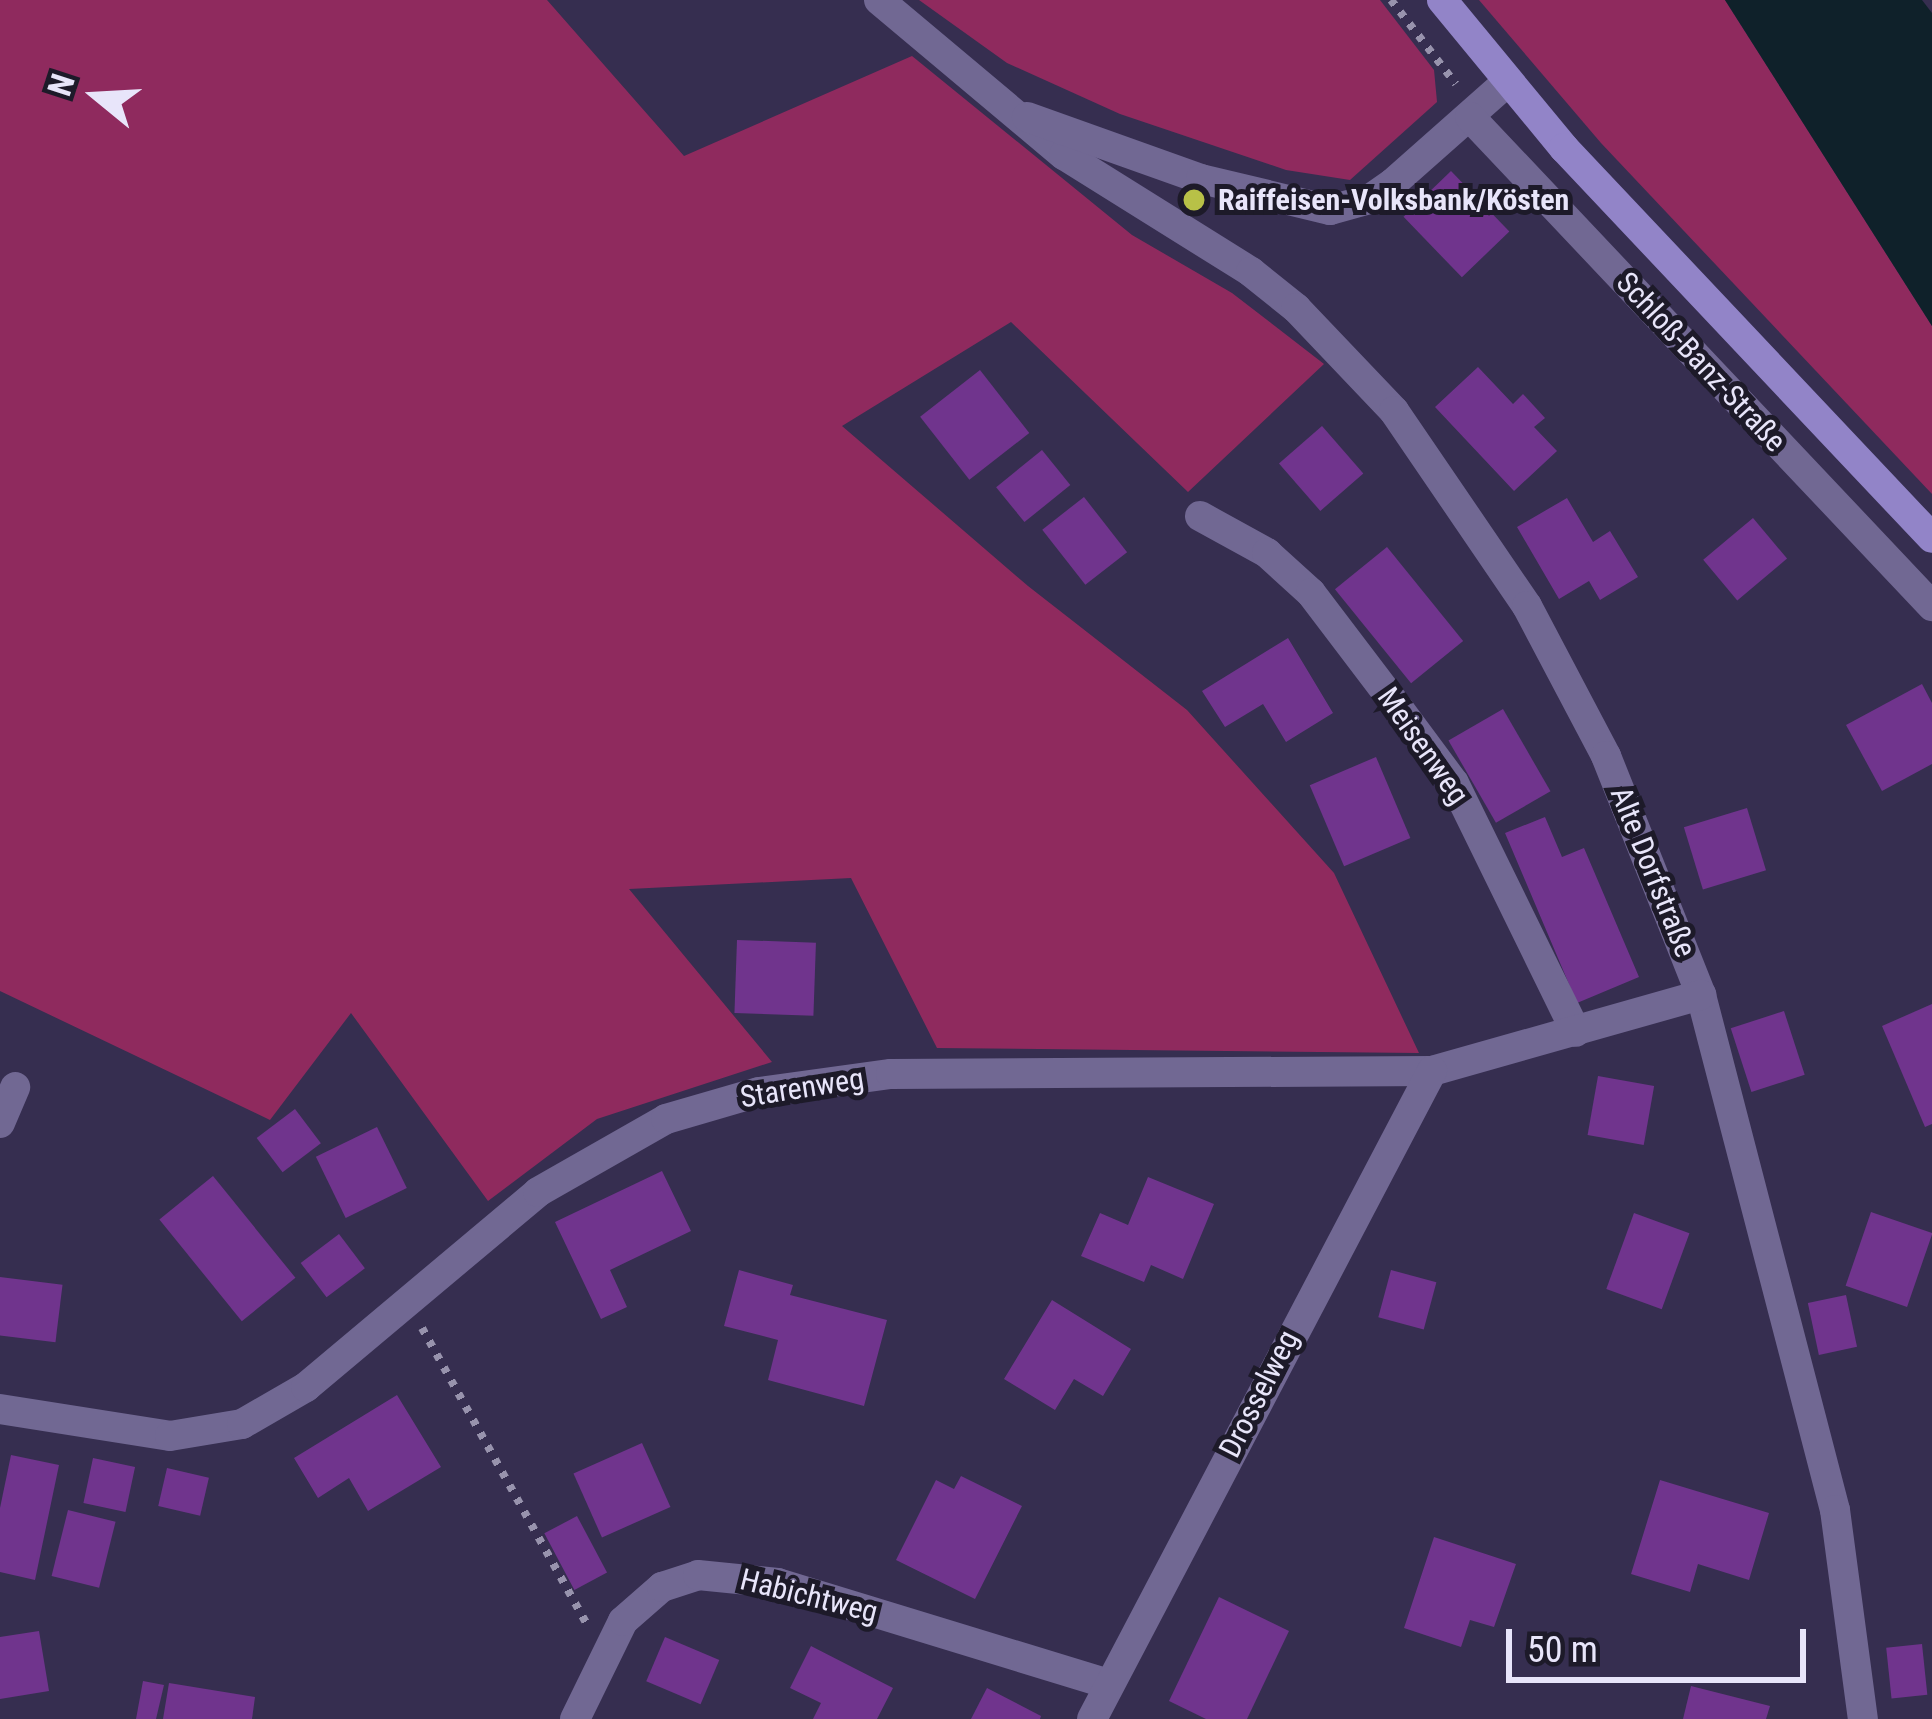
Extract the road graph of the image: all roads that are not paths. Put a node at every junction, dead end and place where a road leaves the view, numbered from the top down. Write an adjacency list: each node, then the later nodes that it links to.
1 (879, 0): 4 (street, Alte Dorfstraße)
2 (1442, 0): 3 (street)
3 (1507, 82): 5 (street); 7 (street)
4 (1003, 108): 5 (street); 9 (street, Alte Dorfstraße)
5 (1470, 117): 8 (street, Schloß-Banz-Straße)
6 (1200, 516): 10 (street, Meisenweg)
7 (1932, 538)
8 (1932, 606)
9 (1700, 995): 10 (street, Starenweg); 18 (street, Alte Dorfstraße)
10 (1576, 1032): 11 (street, Starenweg)
11 (1432, 1071): 14 (street, Starenweg); 15 (street, Drosselweg)
12 (15, 1087): 13 (street)
13 (0, 1123)
14 (0, 1409)
15 (1109, 1684): 16 (street, Habichtweg); 17 (street, Drosselweg)
16 (574, 1719)
17 (1092, 1719)
18 (1863, 1719)

